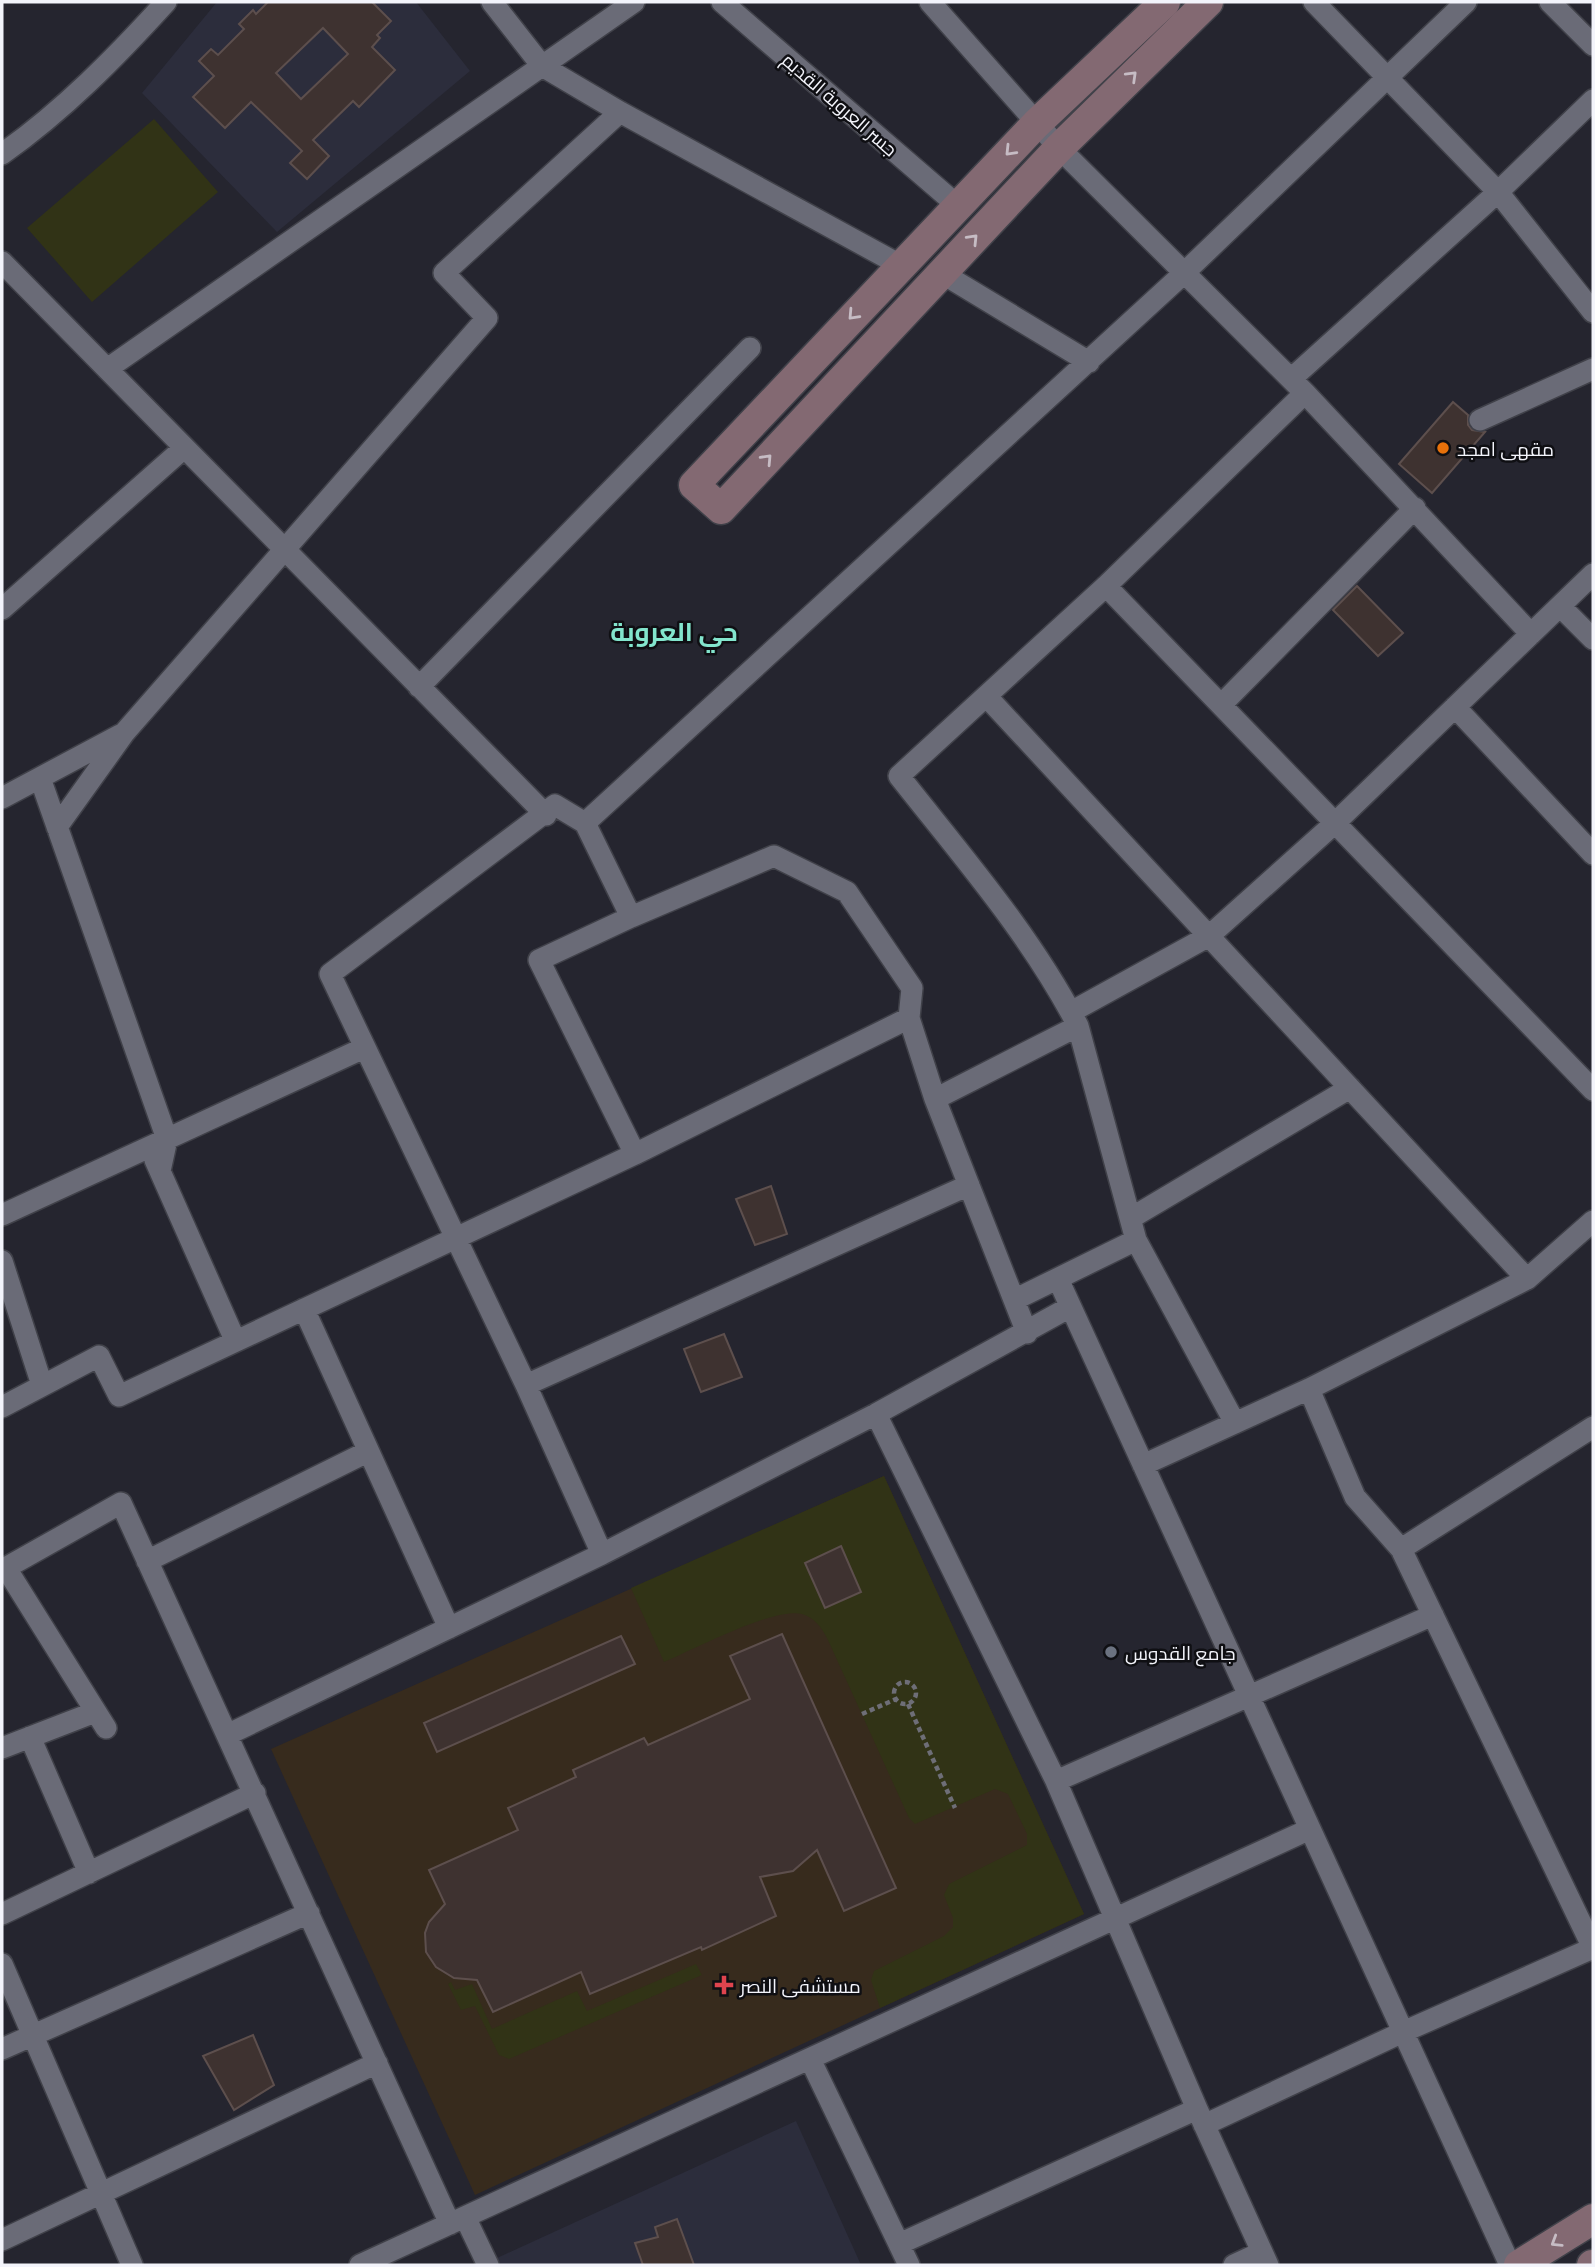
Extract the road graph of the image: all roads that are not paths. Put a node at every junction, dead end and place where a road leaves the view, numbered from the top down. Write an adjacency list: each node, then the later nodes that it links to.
1 (166, 2): 18 (street)
2 (492, 2): 12 (street)
3 (634, 2): 12 (street)
4 (722, 2): 20 (street, جسر العروبة القديم)
5 (930, 2): 16 (street)
6 (1165, 2): 16 (street)
7 (1208, 2): 17 (street, one-way to 7)
8 (1314, 2): 13 (street)
9 (1466, 2): 13 (street)
10 (1550, 2): 11 (street)
11 (1593, 45)
12 (542, 66): 15 (street); 28 (street)
13 (1388, 79): 19 (street); 24 (street)
14 (1593, 100): 19 (street)
15 (620, 112): 22 (street); 34 (street)
16 (1036, 124): 17 (street); 20 (street, one-way to 20)
17 (1059, 148): 23 (street, one-way to 17); 24 (street)
18 (2, 154)
19 (1498, 192): 25 (street); 30 (street)
20 (957, 205): 22 (street)
21 (2, 262): 28 (street)
22 (900, 265): 23 (street, one-way to 23)
23 (940, 272): 27 (street)
24 (1183, 274): 27 (street); 30 (street)
25 (1593, 312)
26 (750, 348): 41 (street)
27 (1089, 362): 49 (street)
28 (107, 369): 32 (street)
29 (1593, 369): 31 (street)
30 (1298, 386): 33 (street); 36 (street)
31 (1480, 420)
32 (184, 448): 34 (street); 38 (street)
33 (1415, 508): 39 (street); 43 (street)
34 (285, 550): 41 (street); 45 (street)
35 (1593, 574): 37 (street)
36 (1106, 586): 42 (street); 43 (street)
37 (1560, 606): 39 (street); 40 (street)
38 (2, 609)
39 (1531, 634): 44 (street)
40 (1593, 639)
41 (419, 687): 48 (street)
42 (988, 698): 54 (street); 56 (street)
43 (1221, 705): 50 (street)
44 (1455, 707): 50 (street); 52 (street)
45 (125, 732): 46 (street); 51 (street)
46 (40, 778): 47 (street); 51 (street)
47 (2, 798)
48 (546, 815): 49 (street); 57 (street)
49 (585, 823): 53 (street)
50 (1335, 823): 54 (street); 59 (street)
51 (57, 827): 61 (street)
52 (1593, 854)
53 (631, 917): 55 (street); 62 (street)
54 (1209, 936): 56 (street); 58 (street)
55 (909, 1018): 60 (street); 62 (street)
56 (1074, 1019): 60 (street); 65 (street)
57 (365, 1048): 61 (street); 67 (street)
58 (1349, 1088): 65 (street); 71 (street)
59 (1593, 1090)
60 (935, 1099): 63 (street)
61 (158, 1143): 64 (street); 76 (street)
62 (635, 1154): 67 (street)
63 (969, 1185): 72 (street); 78 (street)
64 (2, 1215)
65 (1131, 1218): 68 (street)
66 (1593, 1222): 71 (street)
67 (456, 1238): 74 (street); 78 (street)
68 (1136, 1240): 70 (street); 82 (street)
69 (2, 1261): 77 (street)
70 (1058, 1279): 72 (street); 73 (street)
71 (1527, 1279): 79 (street)
72 (1016, 1299): 75 (street)
73 (1070, 1307): 75 (street); 85 (street)
74 (304, 1309): 76 (street); 84 (street)
75 (1027, 1333): 81 (street)
76 (235, 1340): 77 (street)
77 (42, 1385): 80 (street)
78 (526, 1385): 87 (street)
79 (1309, 1389): 82 (street); 86 (street)
80 (2, 1407)
81 (876, 1415): 87 (street); 96 (street)
82 (1235, 1423): 85 (street)
83 (1593, 1427): 86 (street)
84 (367, 1452): 88 (street); 91 (street)
85 (1143, 1465): 92 (street)
86 (1401, 1549): 90 (street)
87 (602, 1554): 91 (street)
88 (148, 1561): 89 (street); 93 (street)
89 (4, 1569): 94 (street)
90 (1433, 1615): 92 (street); 103 (street)
91 (449, 1628): 93 (street)
92 (1248, 1695): 96 (street); 98 (street)
93 (229, 1734): 97 (street)
94 (30, 1737): 95 (street); 99 (street)
95 (2, 1748)
96 (1056, 1781): 102 (street)
97 (255, 1793): 99 (street); 100 (street)
98 (1310, 1829): 102 (street); 105 (street)
99 (89, 1873): 101 (street)
100 (309, 1913): 106 (street); 109 (street)
101 (2, 1914)
102 (1115, 1919): 108 (street); 110 (street)
103 (1593, 1948): 105 (street)
104 (2, 1964): 106 (street)
105 (1403, 2032): 110 (street); 123 (street)
106 (33, 2035): 107 (street); 111 (street)
107 (2, 2049)
108 (810, 2059): 113 (street); 115 (street)
109 (377, 2063): 111 (street); 113 (street)
110 (1200, 2117): 115 (street); 116 (street)
111 (101, 2193): 114 (street); 118 (street)
112 (1593, 2219): 124 (street, one-way to 124)
113 (458, 2220): 117 (street); 120 (street)
114 (2, 2240)
115 (899, 2244): 121 (street)
116 (1265, 2259): 122 (street)
117 (384, 2260): 119 (street)
118 (132, 2265)
119 (360, 2265)
120 (488, 2265)
121 (909, 2265)
122 (1234, 2265)
123 (1510, 2265)
124 (1519, 2265)

